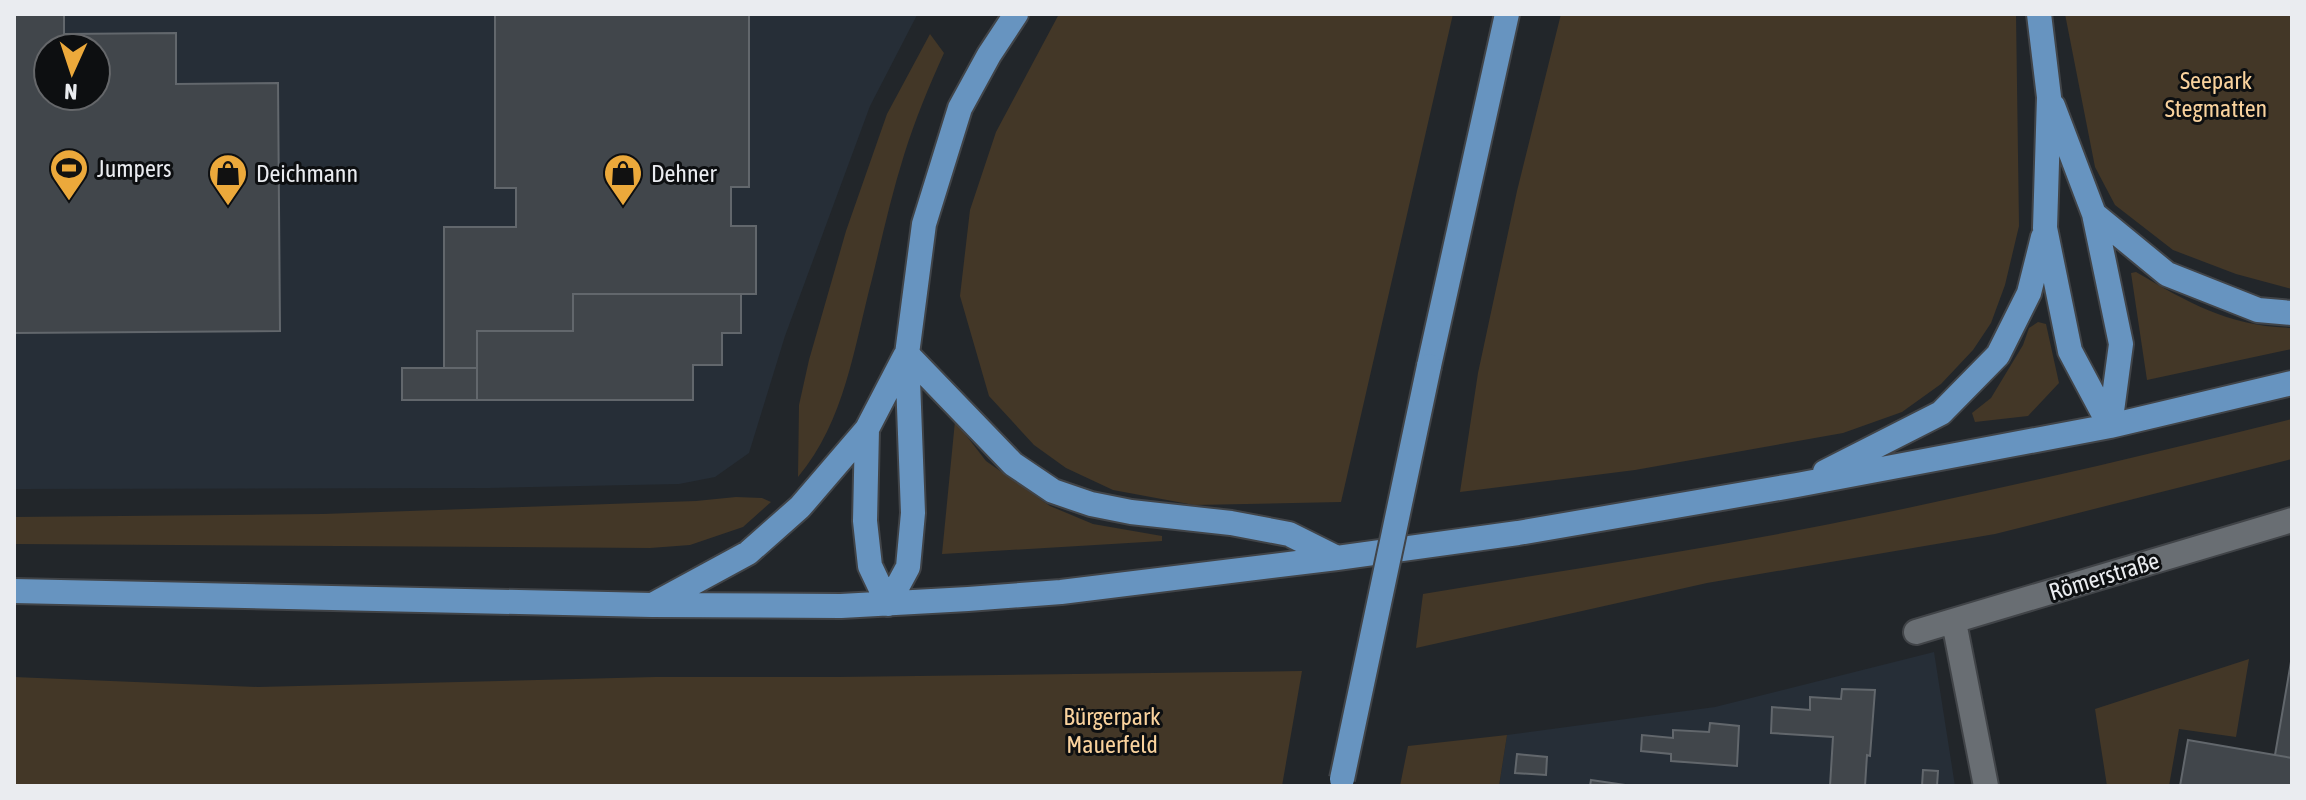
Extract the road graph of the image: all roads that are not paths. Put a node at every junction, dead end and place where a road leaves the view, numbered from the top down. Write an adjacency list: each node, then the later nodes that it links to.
1 (1016, 14): 8 (main road)
2 (1507, 14): 20 (main road, bridge)
3 (2039, 14): 4 (main road)
4 (2049, 97): 5 (main road); 6 (main road)
5 (2094, 214): 7 (main road); 10 (main road)
6 (2045, 228): 10 (main road); 12 (main road)
7 (2292, 313)
8 (907, 354): 11 (main road); 14 (main road); 16 (main road)
9 (2292, 383): 10 (main road)
10 (2110, 426): 12 (main road)
11 (867, 429): 16 (main road); 17 (main road)
12 (1797, 485): 14 (main road)
13 (2292, 520): 18 (street, Römerstraße)
14 (1337, 558): 16 (main road)
15 (14, 591): 17 (main road)
16 (888, 604): 17 (main road)
17 (652, 605)
18 (1954, 622): 19 (street, Römerstraße); 21 (street)
19 (1916, 632)
20 (1342, 783)
21 (1986, 786)

